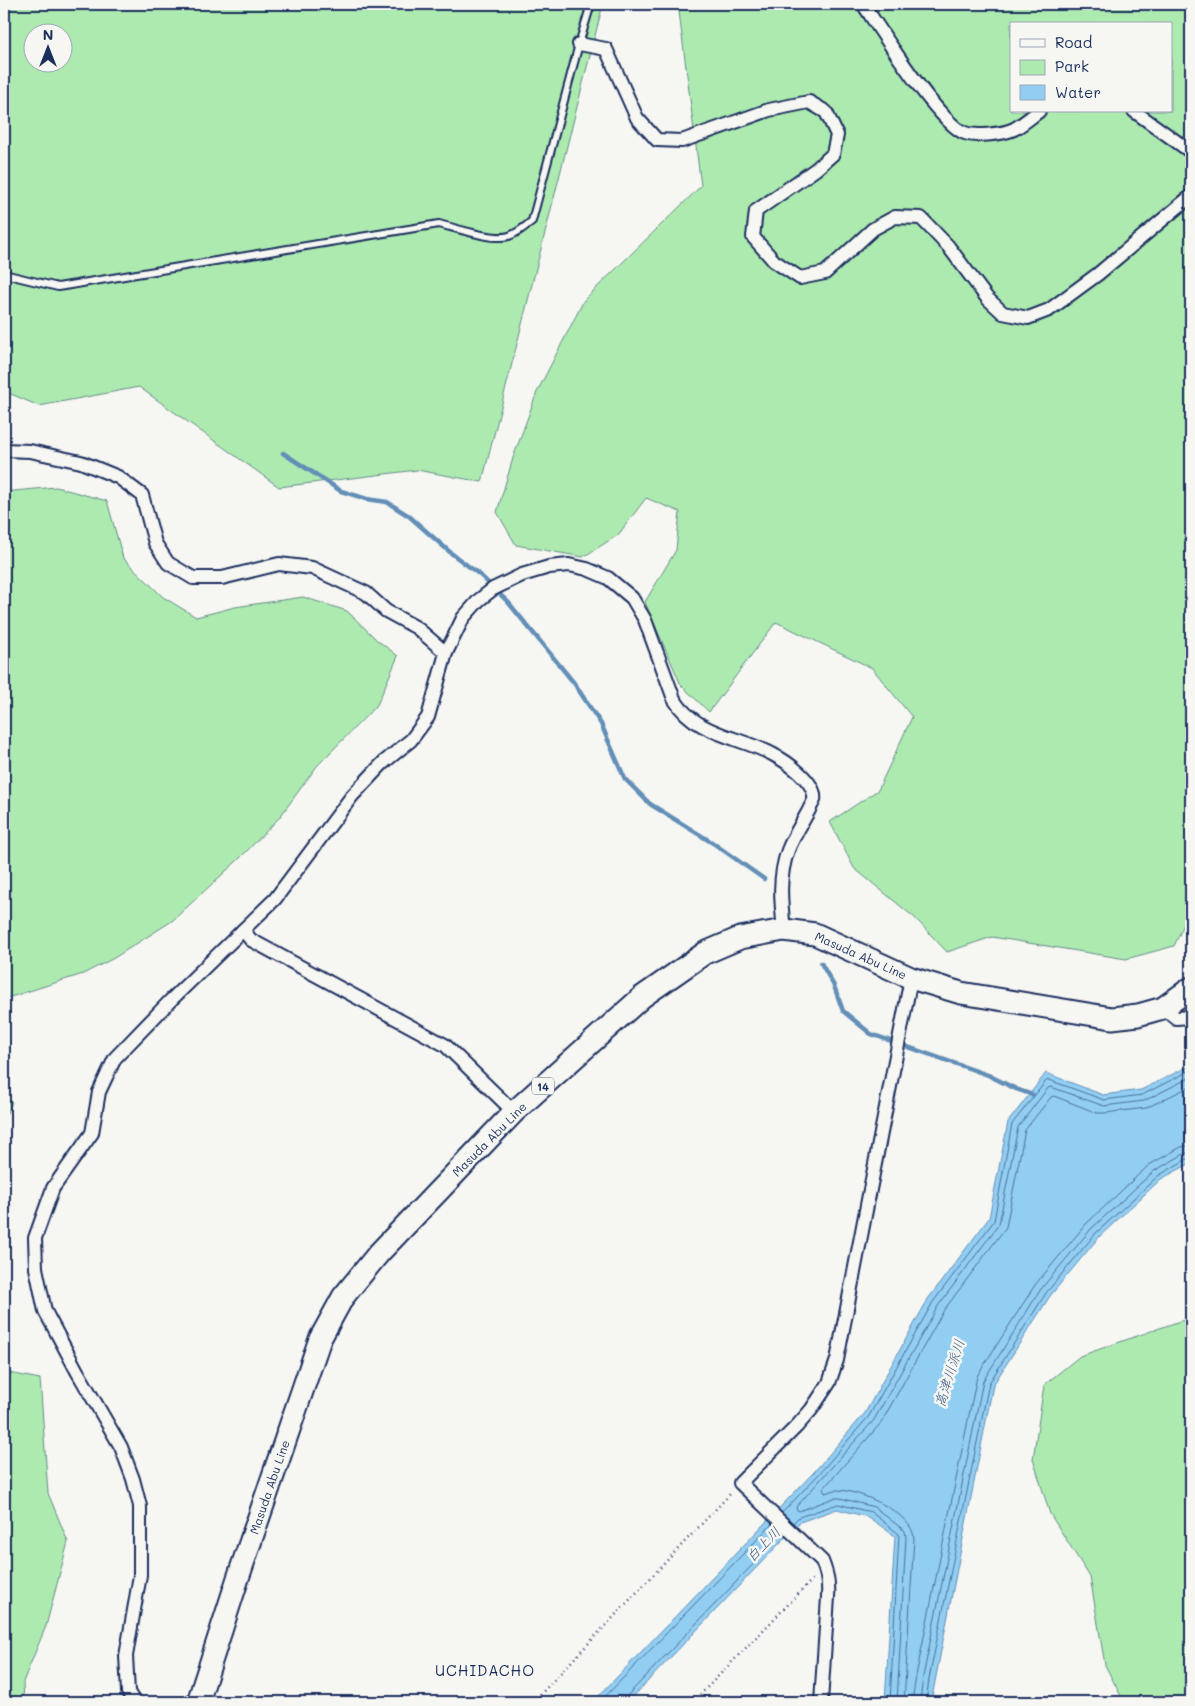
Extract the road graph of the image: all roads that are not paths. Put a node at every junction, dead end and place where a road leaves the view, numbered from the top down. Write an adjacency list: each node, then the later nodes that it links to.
1 (591, 4): 3 (lane)
2 (863, 4): 4 (street)
3 (579, 44): 7 (street); 8 (lane)
4 (1038, 112)
5 (1135, 112): 6 (street)
6 (1191, 152)
7 (1191, 196)
8 (4, 274)
9 (4, 450): 10 (street)
10 (446, 653): 11 (street); 12 (street)
11 (243, 930): 17 (street); 18 (street)
12 (784, 930): 13 (main road, Masuda Abu Line / 14); 17 (main road, Masuda Abu Line / 14)
13 (912, 978): 15 (main road, Masuda Abu Line / 14); 20 (street)
14 (1191, 988): 15 (main road, Masuda Abu Line / 14)
15 (1163, 1008): 16 (street)
16 (1191, 1017)
17 (514, 1112): 19 (main road, Masuda Abu Line / 14)
18 (134, 1702)
19 (198, 1702)
20 (820, 1702)

